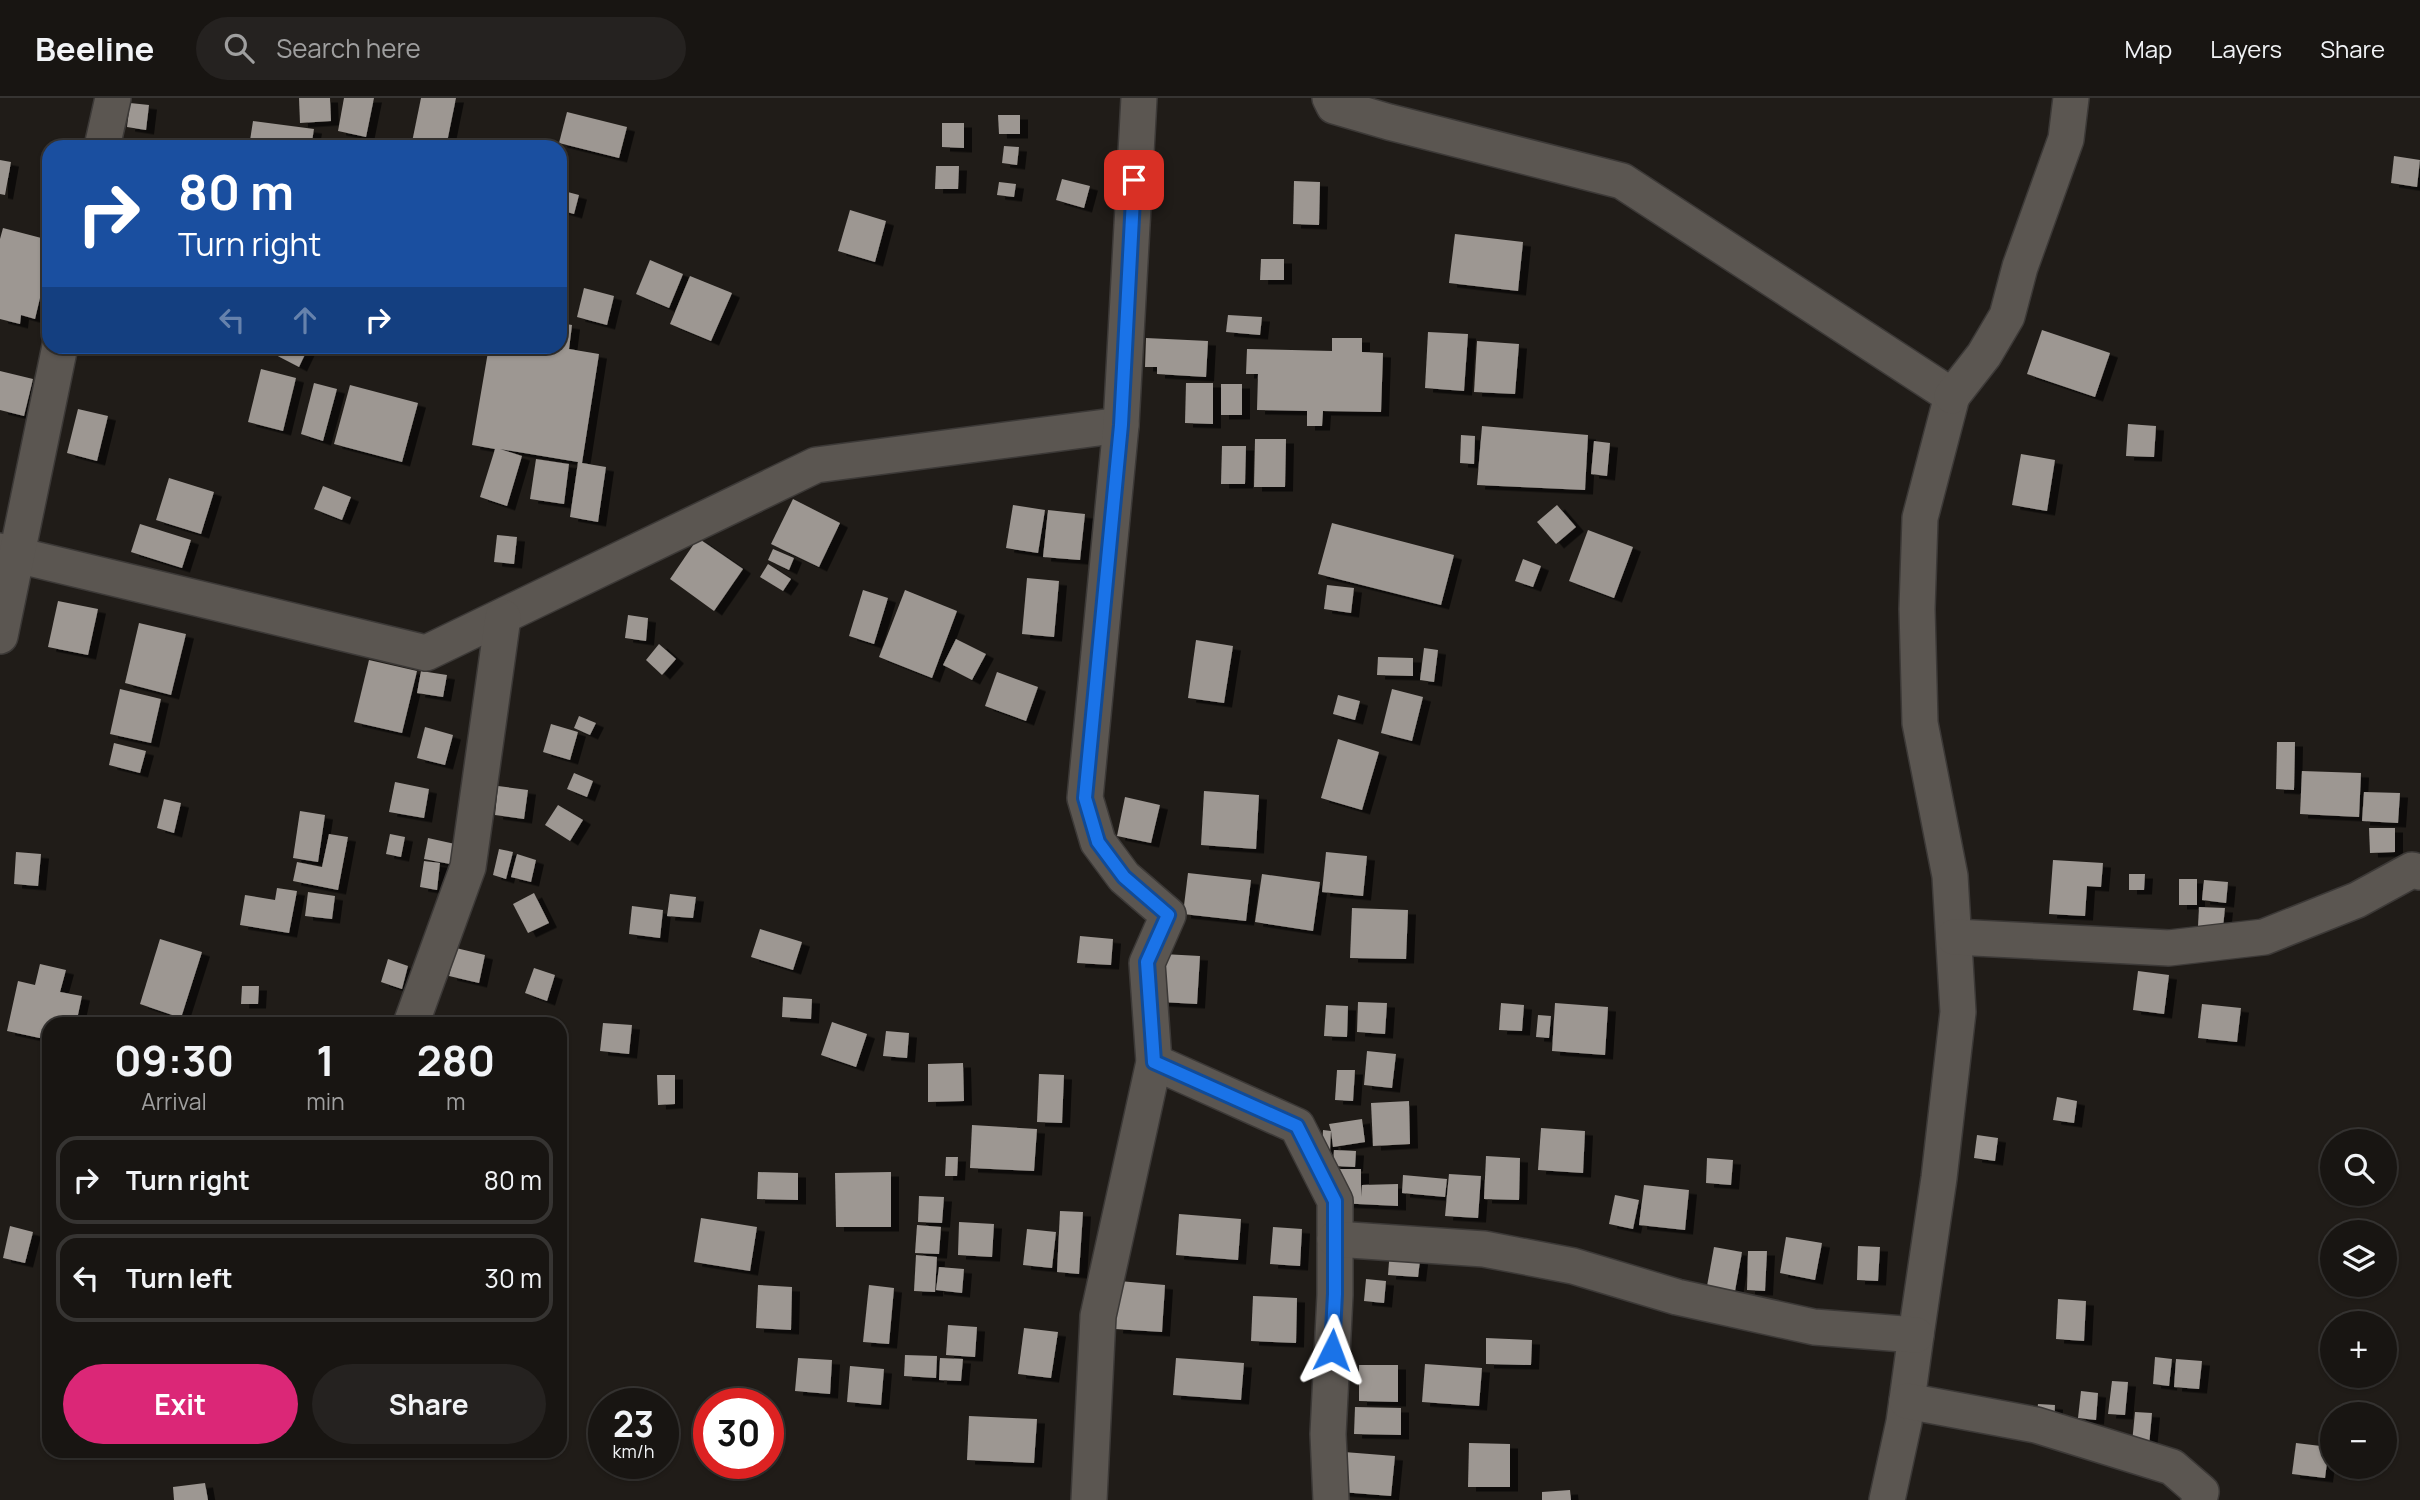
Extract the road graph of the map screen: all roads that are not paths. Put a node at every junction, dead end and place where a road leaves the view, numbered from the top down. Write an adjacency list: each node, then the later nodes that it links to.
1 (113, 98): 5 (street)
2 (1139, 98): 8 (street)
3 (1330, 98): 7 (street)
4 (2071, 98): 7 (street)
5 (104, 140)
6 (58, 354): 9 (street)
7 (1952, 396): 13 (street)
8 (1121, 425): 10 (street); 15 (street)
9 (8, 552): 10 (street); 11 (street)
10 (503, 617): 14 (street)
11 (0, 636)
12 (2420, 872): 13 (street)
13 (1954, 937): 17 (street)
14 (414, 1017)
15 (1154, 1062): 16 (street); 19 (street)
16 (1335, 1239): 17 (street); 20 (street)
17 (1916, 1335): 18 (street)
18 (1907, 1401): 21 (street); 22 (street)
19 (1089, 1500)
20 (1331, 1500)
21 (1887, 1500)
22 (2199, 1500)

